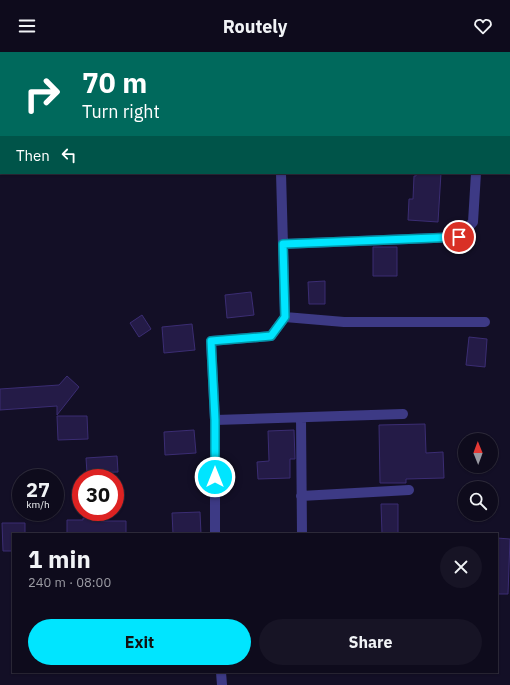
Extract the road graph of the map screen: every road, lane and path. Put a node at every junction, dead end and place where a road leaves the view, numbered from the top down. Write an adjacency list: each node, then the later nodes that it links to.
1 (281, 174): 3 (street)
2 (476, 174): 3 (street)
3 (283, 244): 4 (street)
4 (285, 317): 5 (street); 8 (street)
5 (485, 322)
6 (403, 414): 7 (street)
7 (301, 418): 8 (street); 10 (street)
8 (215, 420): 11 (street)
9 (409, 490): 10 (street)
10 (301, 496): 12 (street)
11 (215, 533)
12 (302, 533)
13 (222, 673): 14 (street)
14 (222, 685)

